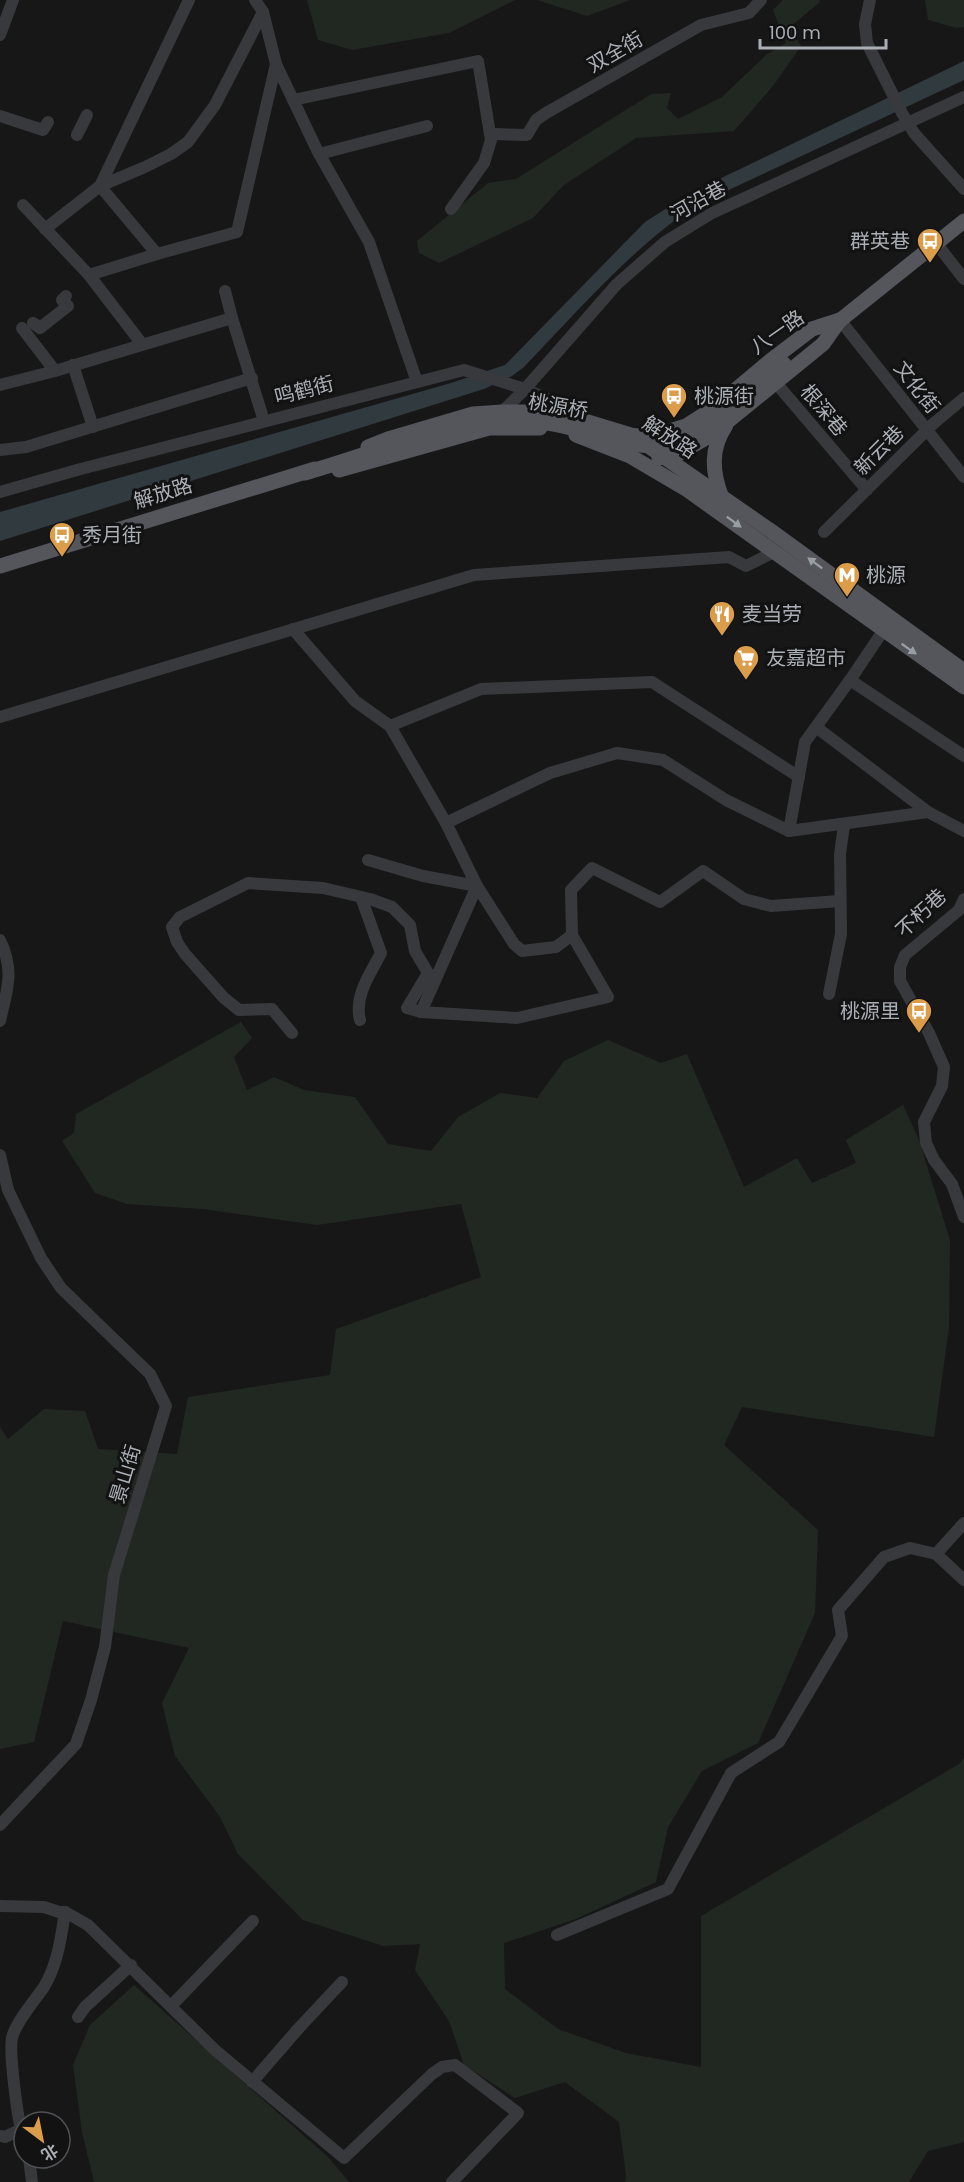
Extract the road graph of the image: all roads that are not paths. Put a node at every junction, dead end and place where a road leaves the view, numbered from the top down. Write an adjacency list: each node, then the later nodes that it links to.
1 (13, 0): 7 (street)
2 (189, 0): 19 (street)
3 (255, 0): 6 (street)
4 (762, 0): 16 (street, 双全街)
5 (870, 0): 13 (street)
6 (263, 12): 8 (street); 19 (street)
7 (0, 34)
8 (276, 64): 10 (street); 26 (street)
9 (964, 97): 13 (street, 河沿巷)
10 (293, 100): 16 (street); 18 (street)
11 (87, 115): 17 (street)
12 (0, 116): 14 (street)
13 (905, 118): 20 (street); 40 (street, 河沿巷)
14 (48, 122)
15 (427, 126): 18 (street)
16 (490, 134): 22 (street)
17 (77, 135)
18 (319, 154): 37 (street)
19 (99, 186): 24 (street); 26 (street)
20 (964, 189)
21 (23, 205): 24 (street)
22 (451, 208)
23 (964, 221): 25 (main road, 八一路)
24 (45, 229): 27 (street)
25 (936, 243): 28 (street); 32 (main road, 八一路)
26 (157, 254): 27 (street)
27 (88, 275): 33 (street)
28 (964, 279)
29 (225, 291): 31 (street)
30 (66, 296): 35 (street)
31 (232, 318): 33 (street); 36 (street)
32 (840, 321): 38 (main road); 42 (main road, 八一路); 48 (street, 文化街); 53 (main road, 桃源桥, bridge)
33 (142, 344): 34 (street)
34 (73, 365): 35 (street); 46 (street)
35 (56, 371): 39 (street)
36 (252, 378): 45 (street); 46 (street)
37 (417, 382): 40 (street, 鸣鹤街); 45 (street, 鸣鹤街)
38 (776, 383): 44 (main road); 56 (street, 根深巷)
39 (0, 385)
40 (525, 389): 43 (street, 河沿巷); 47 (street, 鸣鹤街)
41 (964, 398): 48 (street, 新云巷)
42 (714, 408): 49 (main road, 八一路); 52 (main road)
43 (502, 412): 47 (main road, 解放路); 53 (main road, 解放路)
44 (729, 420): 52 (main road); 58 (main road)
45 (264, 421): 57 (street, 鸣鹤街)
46 (93, 427): 50 (street)
47 (612, 428): 49 (main road, 解放路)
48 (927, 430): 54 (street, 文化街); 56 (street, 新云巷)
49 (634, 436): 52 (main road, 解放路)
50 (0, 450)
51 (630, 456): 52 (main road); 53 (main road, 解放路); 55 (main road, 解放路)
52 (666, 458): 55 (main road); 58 (main road, 解放路)
53 (305, 473): 61 (main road, 解放路)
54 (964, 477)
55 (686, 489): 60 (main road, 解放路, one-way to 60)
56 (867, 490): 59 (street, 新云巷)
57 (0, 492)
58 (722, 498): 64 (main road, 解放路, one-way to 58)
59 (824, 532)
60 (774, 552): 62 (street); 63 (main road, 解放路)
61 (0, 566)
62 (293, 629): 67 (street); 68 (street)
63 (883, 631): 65 (street); 66 (main road, 解放路, one-way to 66)
64 (964, 671)
65 (850, 680): 69 (street); 70 (street)
66 (964, 687)
67 (0, 717)
68 (390, 726): 71 (street); 73 (street)
69 (816, 727): 71 (street); 72 (street)
70 (964, 756)
71 (799, 777): 75 (street)
72 (928, 812): 74 (street); 76 (street)
73 (446, 823): 75 (street); 78 (street)
74 (844, 825): 75 (street); 81 (street)
75 (789, 831)
76 (964, 831)
77 (368, 860): 78 (street)
78 (477, 886): 82 (street); 85 (street)
79 (361, 897): 85 (street); 86 (street); 88 (street)
80 (964, 899): 90 (street, 不朽巷)
81 (840, 901): 82 (street); 84 (street)
82 (572, 935): 85 (street)
83 (0, 940): 87 (street)
84 (829, 993)
85 (421, 1012)
86 (360, 1020)
87 (0, 1021)
88 (292, 1033)
89 (0, 1155): 94 (street, 景山街)
90 (964, 1217)
91 (964, 1523): 92 (street)
92 (936, 1554): 93 (street); 98 (street)
93 (964, 1580)
94 (0, 1825)
95 (0, 1905): 96 (street)
96 (65, 1912): 99 (street); 103 (street)
97 (253, 1921): 101 (street)
98 (557, 1935)
99 (131, 1965): 101 (street); 102 (street)
100 (342, 1982): 104 (street)
101 (171, 2006): 104 (street)
102 (78, 2017)
103 (6, 2038): 105 (street)
104 (252, 2082): 106 (street)
105 (18, 2110)
106 (455, 2181)

